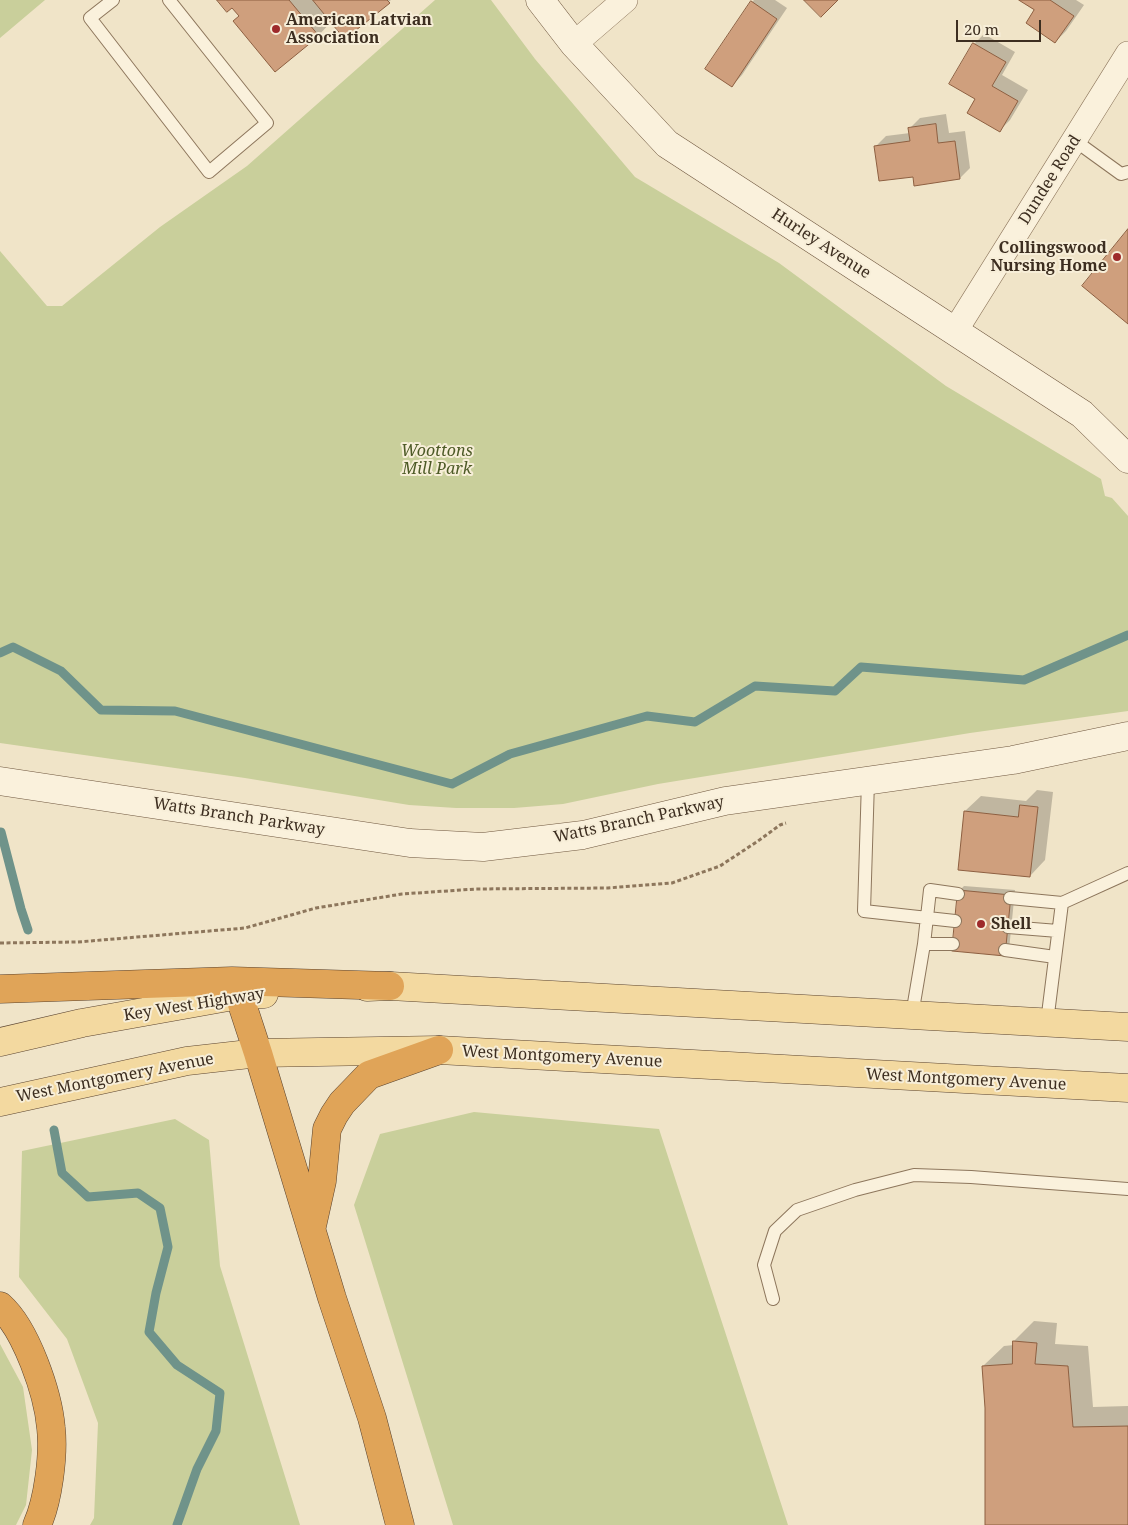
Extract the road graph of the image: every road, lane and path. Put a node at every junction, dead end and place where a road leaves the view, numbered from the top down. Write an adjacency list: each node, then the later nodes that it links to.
1 (113, 0): 2 (lane)
2 (169, 0)
3 (540, 0): 5 (street, Hurley Avenue)
4 (625, 0): 5 (street)
5 (574, 44): 9 (street, Hurley Avenue)
6 (1128, 54): 7 (street, Dundee Road)
7 (1074, 140): 8 (lane); 9 (street, Dundee Road)
8 (1128, 172)
9 (955, 332): 10 (street, Hurley Avenue)
10 (1128, 459)
11 (1128, 736): 13 (street, Watts Branch Parkway)
12 (0, 781): 13 (street, Watts Branch Parkway)
13 (868, 781): 19 (lane)
14 (1128, 873): 18 (lane)
15 (608, 888): 23 (path)
16 (958, 894): 19 (lane)
17 (1010, 898): 18 (lane)
18 (1062, 902): 22 (lane)
19 (928, 918): 20 (lane); 24 (lane)
20 (955, 921)
21 (1008, 927): 22 (lane)
22 (1058, 931): 27 (lane)
23 (0, 942)
24 (924, 944): 25 (lane); 31 (lane)
25 (953, 944)
26 (1005, 950): 27 (lane)
27 (1055, 957): 32 (lane)
28 (390, 986): 29 (highway); 30 (main road, Key West Highway); 31 (main road)
29 (0, 989)
30 (239, 995): 34 (main road, Key West Highway); 36 (highway)
31 (912, 1015): 32 (main road)
32 (1047, 1022): 33 (main road)
33 (1128, 1027)
34 (0, 1042)
35 (439, 1050): 36 (main road, West Montgomery Avenue); 37 (main road, West Montgomery Avenue); 40 (highway)
36 (258, 1053): 38 (main road, West Montgomery Avenue); 40 (highway)
37 (1128, 1088)
38 (0, 1102)
39 (1128, 1189): 41 (lane)
40 (312, 1228): 44 (highway)
41 (773, 1300)
42 (0, 1306): 43 (highway)
43 (37, 1525)
44 (400, 1525)

